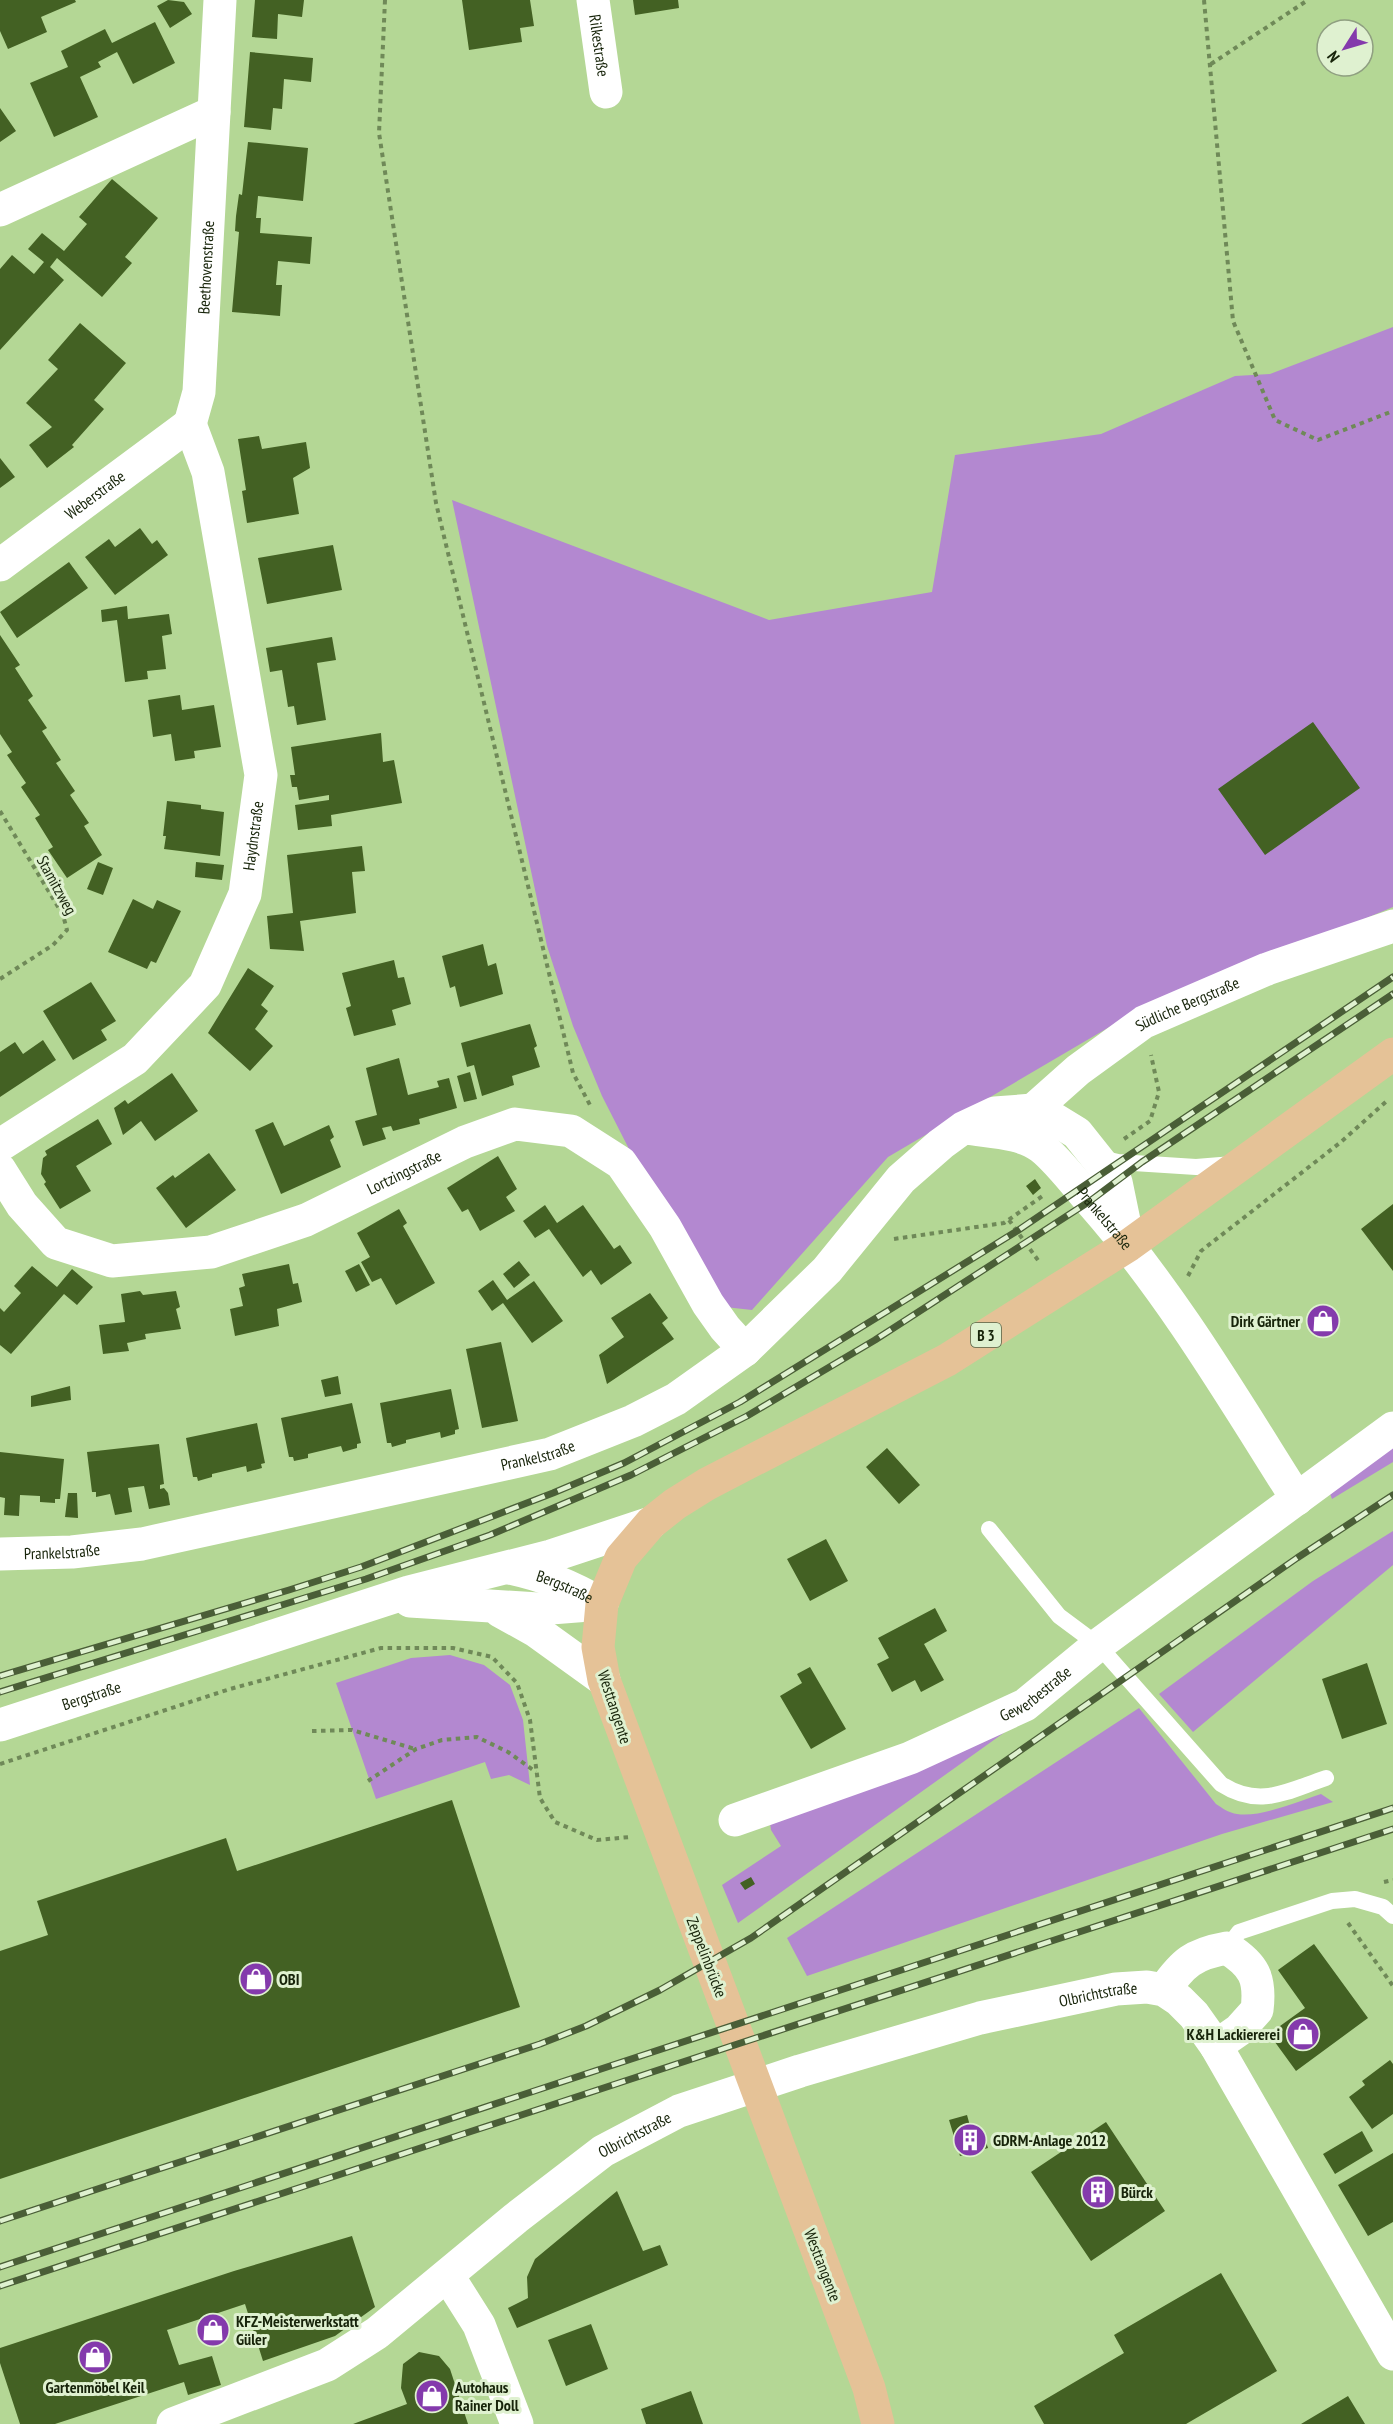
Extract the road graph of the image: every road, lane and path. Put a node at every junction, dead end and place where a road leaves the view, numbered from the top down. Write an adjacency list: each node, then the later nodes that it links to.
1 (220, 0): 8 (street, Beethovenstraße)
2 (386, 0): 18 (path)
3 (593, 0): 7 (street, Rilkestraße)
4 (1204, 0): 6 (path)
5 (1308, 0): 6 (path)
6 (1210, 64): 10 (path)
7 (606, 92)
8 (214, 112): 9 (street); 11 (street, Beethovenstraße)
9 (0, 210)
10 (1393, 411)
11 (190, 424): 12 (street, Weberstraße); 20 (street, Haydnstraße)
12 (0, 565)
13 (0, 811): 15 (path, Stamitzweg)
14 (1393, 926): 19 (street, Südliche Bergstraße)
15 (0, 979)
16 (1393, 1054): 22 (main road, B 3)
17 (1393, 1095): 27 (path)
18 (594, 1113)
19 (1026, 1123): 21 (street, Prankelstraße); 25 (street, Prankelstraße); 28 (street, Prankelstraße)
20 (0, 1145)
21 (1098, 1157): 22 (lane); 25 (street, Prankelstraße)
22 (1243, 1163): 25 (main road, B 3)
23 (0, 1170): 28 (street, Lortzingstraße)
24 (1009, 1220): 26 (path)
25 (1129, 1245): 26 (main road, B 3); 27 (street)
26 (1059, 1289): 31 (main road, B 3)
27 (1166, 1294): 30 (street)
28 (745, 1350): 33 (street, Prankelstraße)
29 (1393, 1428): 30 (street, Gewerbestraße)
30 (1297, 1499): 38 (street, Gewerbestraße)
31 (651, 1523): 34 (street); 36 (main road, B 3)
32 (988, 1528): 38 (lane)
33 (0, 1554)
34 (502, 1566): 35 (street, Bergstraße); 36 (street, Bergstraße)
35 (388, 1599): 37 (street, Bergstraße); 40 (street, Bergstraße)
36 (602, 1604): 37 (street, Bergstraße); 39 (main road, Westtangente)
37 (491, 1606): 39 (street)
38 (1098, 1645): 45 (lane); 49 (street, Gewerbestraße)
39 (604, 1680): 48 (main road, Westtangente)
40 (0, 1725)
41 (312, 1731): 42 (path)
42 (416, 1749): 44 (path); 46 (path)
43 (0, 1764): 44 (path)
44 (536, 1773): 47 (path)
45 (1326, 1778)
46 (368, 1781)
47 (540, 1798)
48 (650, 1806): 56 (main road, Zeppelinbrücke)
49 (735, 1820)
50 (1332, 1901): 51 (lane); 52 (lane); 53 (path)
51 (1393, 1916)
52 (1227, 1948): 54 (street); 55 (street)
53 (1393, 1986)
54 (1164, 1990): 55 (street); 57 (street, Olbrichtstraße)
55 (1216, 2046): 58 (street)
56 (763, 2107): 61 (main road, Westtangente)
57 (448, 2276): 59 (street, Olbrichtstraße); 60 (street)
58 (1393, 2354)
59 (173, 2424)
60 (517, 2424)
61 (878, 2424)

